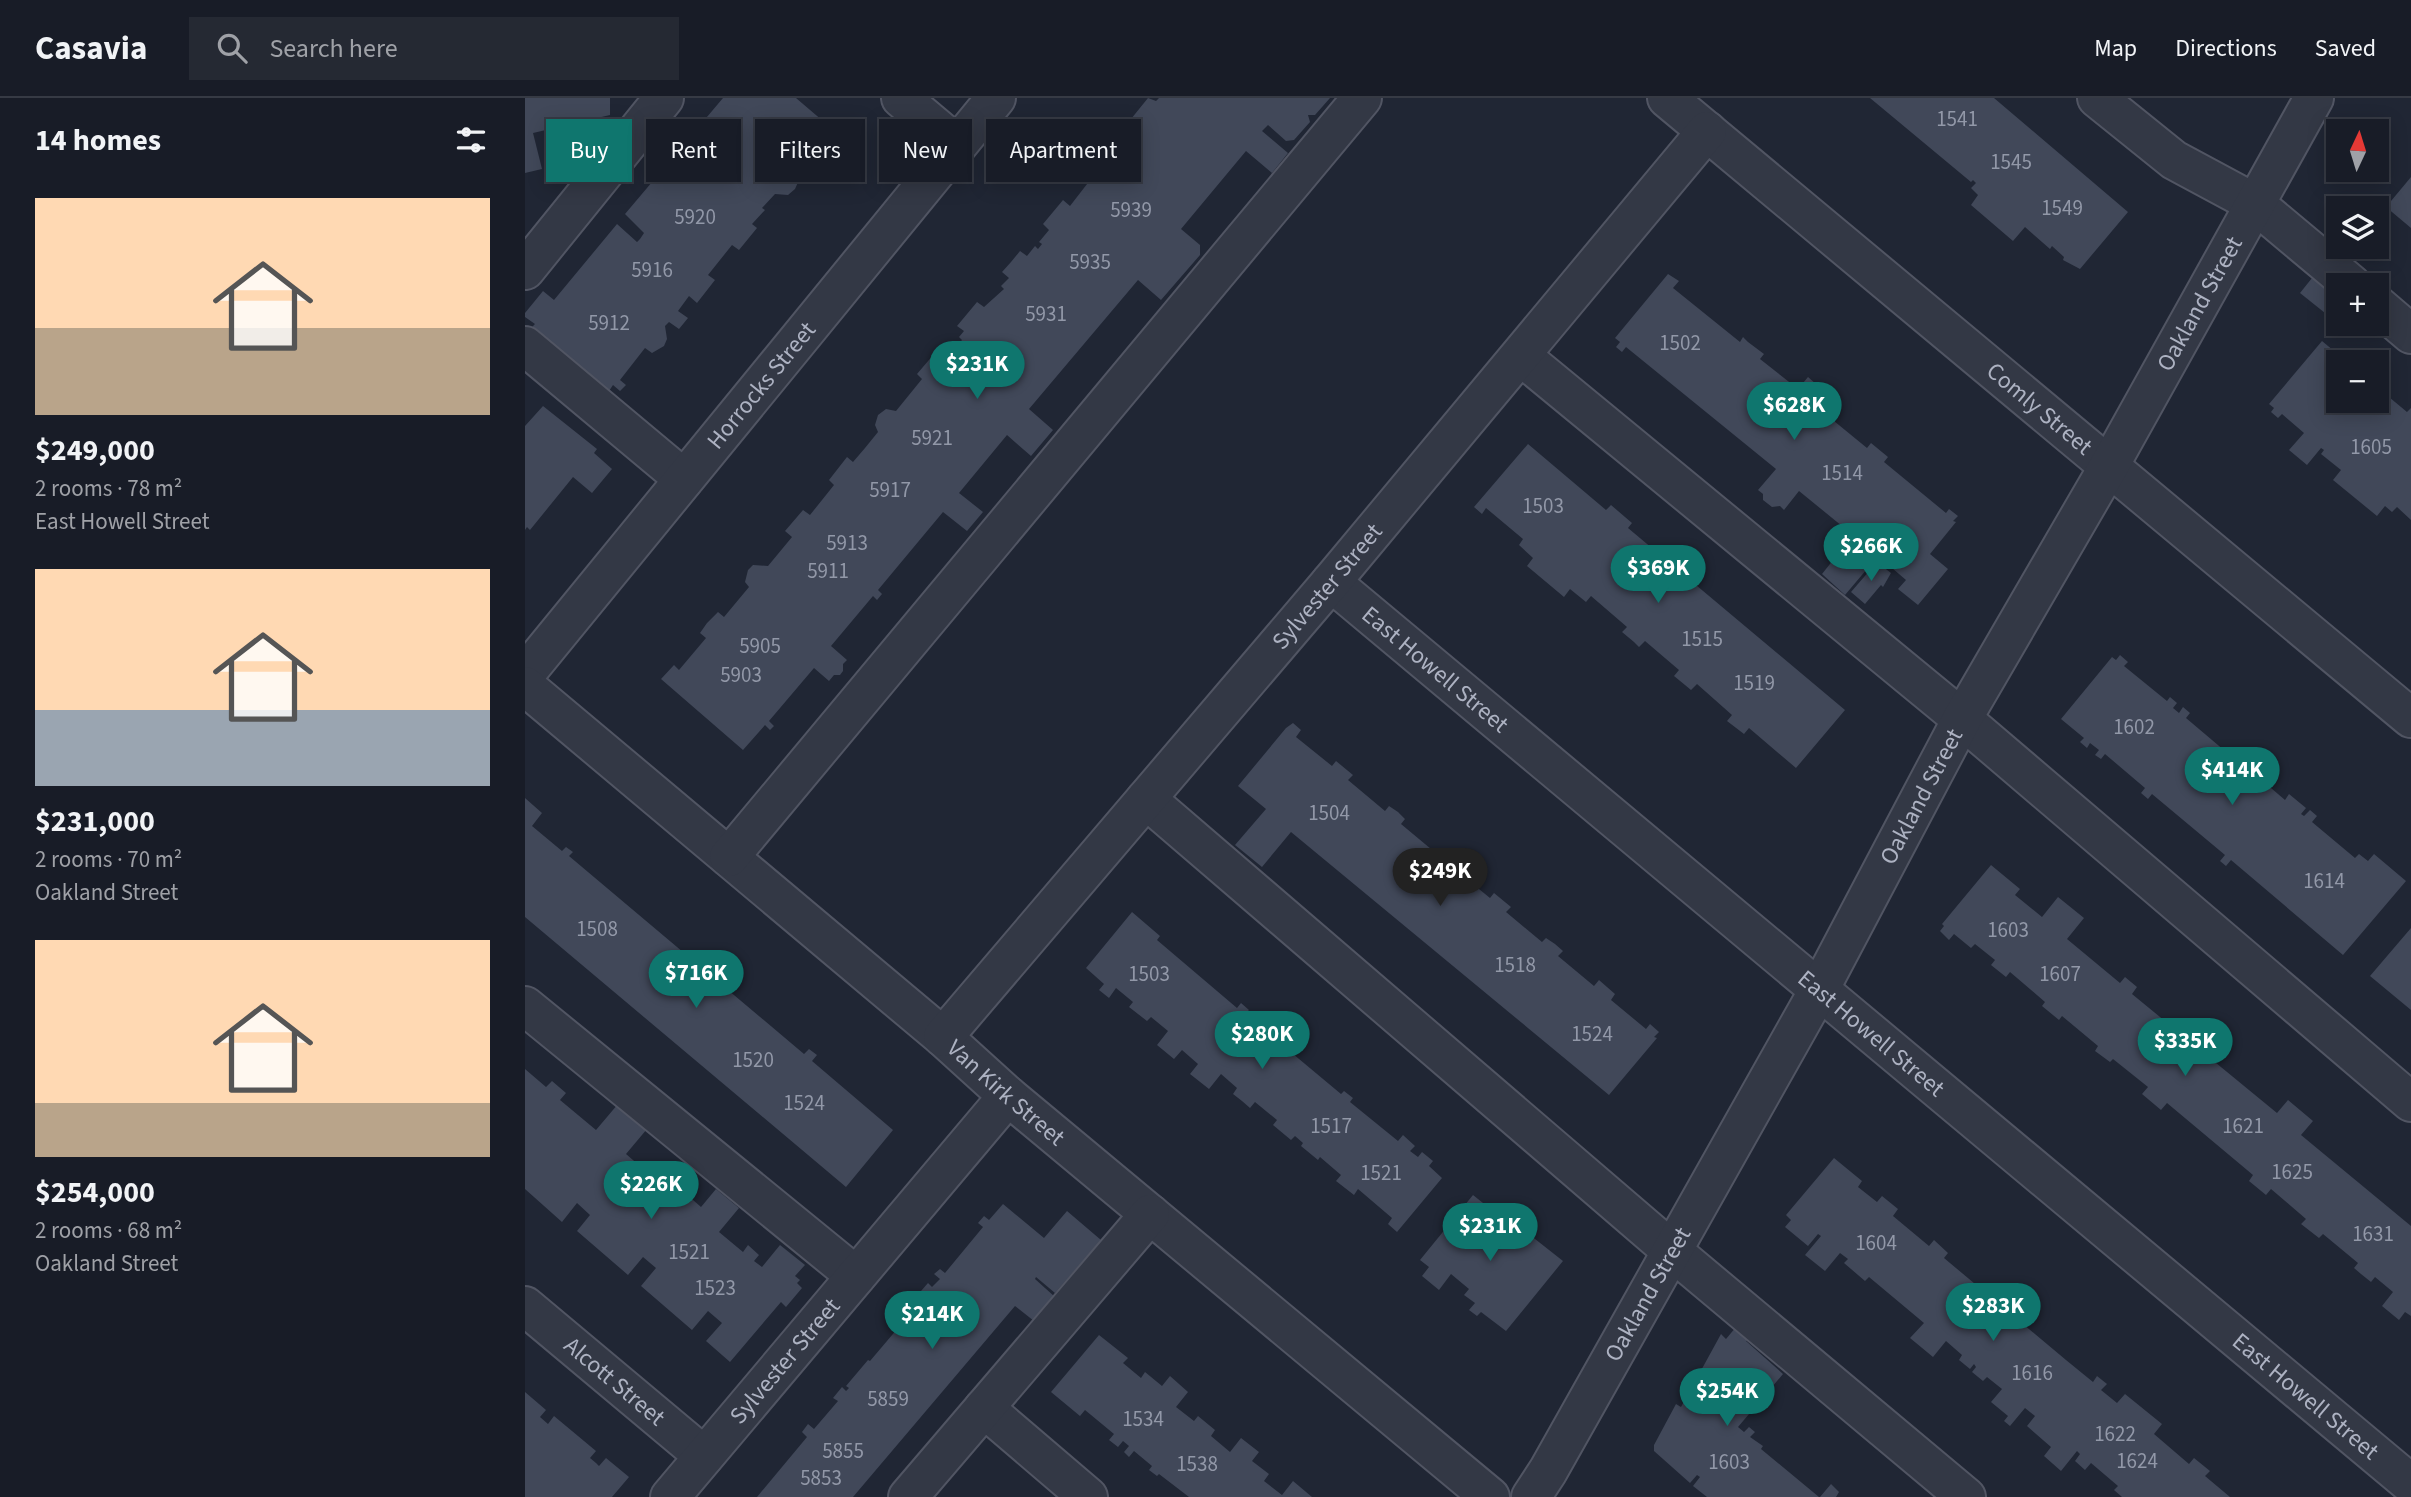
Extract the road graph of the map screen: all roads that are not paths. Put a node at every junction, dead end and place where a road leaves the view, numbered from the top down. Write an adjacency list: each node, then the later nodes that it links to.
1 (664, 98): 13 (street)
2 (901, 98): 8 (street)
3 (996, 98): 9 (street, Horrocks Street)
4 (1362, 98): 27 (street)
5 (1667, 98): 10 (street, Comly Street)
6 (2097, 98): 12 (street)
7 (2313, 98): 12 (street, Oakland Street)
8 (926, 119)
9 (972, 127)
10 (1707, 131): 18 (street, Sylvester Street); 19 (street, Comly Street)
11 (927, 182): 20 (street, Horrocks Street)
12 (2254, 203): 14 (street); 19 (street, Oakland Street)
13 (525, 270)
14 (2339, 273)
15 (2389, 315): 16 (street)
16 (2411, 334)
17 (525, 346): 20 (street)
18 (1521, 356): 21 (street, Sylvester Street); 25 (street)
19 (2109, 466): 24 (street, Comly Street); 25 (street, Oakland Street)
20 (684, 479): 22 (street, Horrocks Street)
21 (1331, 582): 26 (street, Sylvester Street); 28 (street, East Howell Street)
22 (525, 674)
23 (525, 686): 27 (street, Van Kirk Street)
24 (2411, 718)
25 (1962, 719): 28 (street, Oakland Street); 32 (street)
26 (1146, 799): 30 (street, Sylvester Street); 34 (street)
27 (729, 857): 30 (street, Van Kirk Street)
28 (1819, 990): 34 (street, Oakland Street); 39 (street, East Howell Street)
29 (525, 1006): 35 (street)
30 (943, 1037): 31 (street, Van Kirk Street)
31 (1008, 1096): 33 (street, Van Kirk Street); 35 (street, Sylvester Street)
32 (2411, 1102)
33 (1150, 1214): 37 (street); 43 (street, Van Kirk Street)
34 (1672, 1251): 44 (street, Oakland Street); 45 (street)
35 (856, 1276): 38 (street, Sylvester Street)
36 (525, 1306): 38 (street, Alcott Street)
37 (984, 1408): 41 (street); 42 (street)
38 (704, 1456): 40 (street, Sylvester Street)
39 (2411, 1484)
40 (670, 1497)
41 (908, 1497)
42 (1089, 1497)
43 (1490, 1497)
44 (1531, 1497)
45 (1966, 1497)

